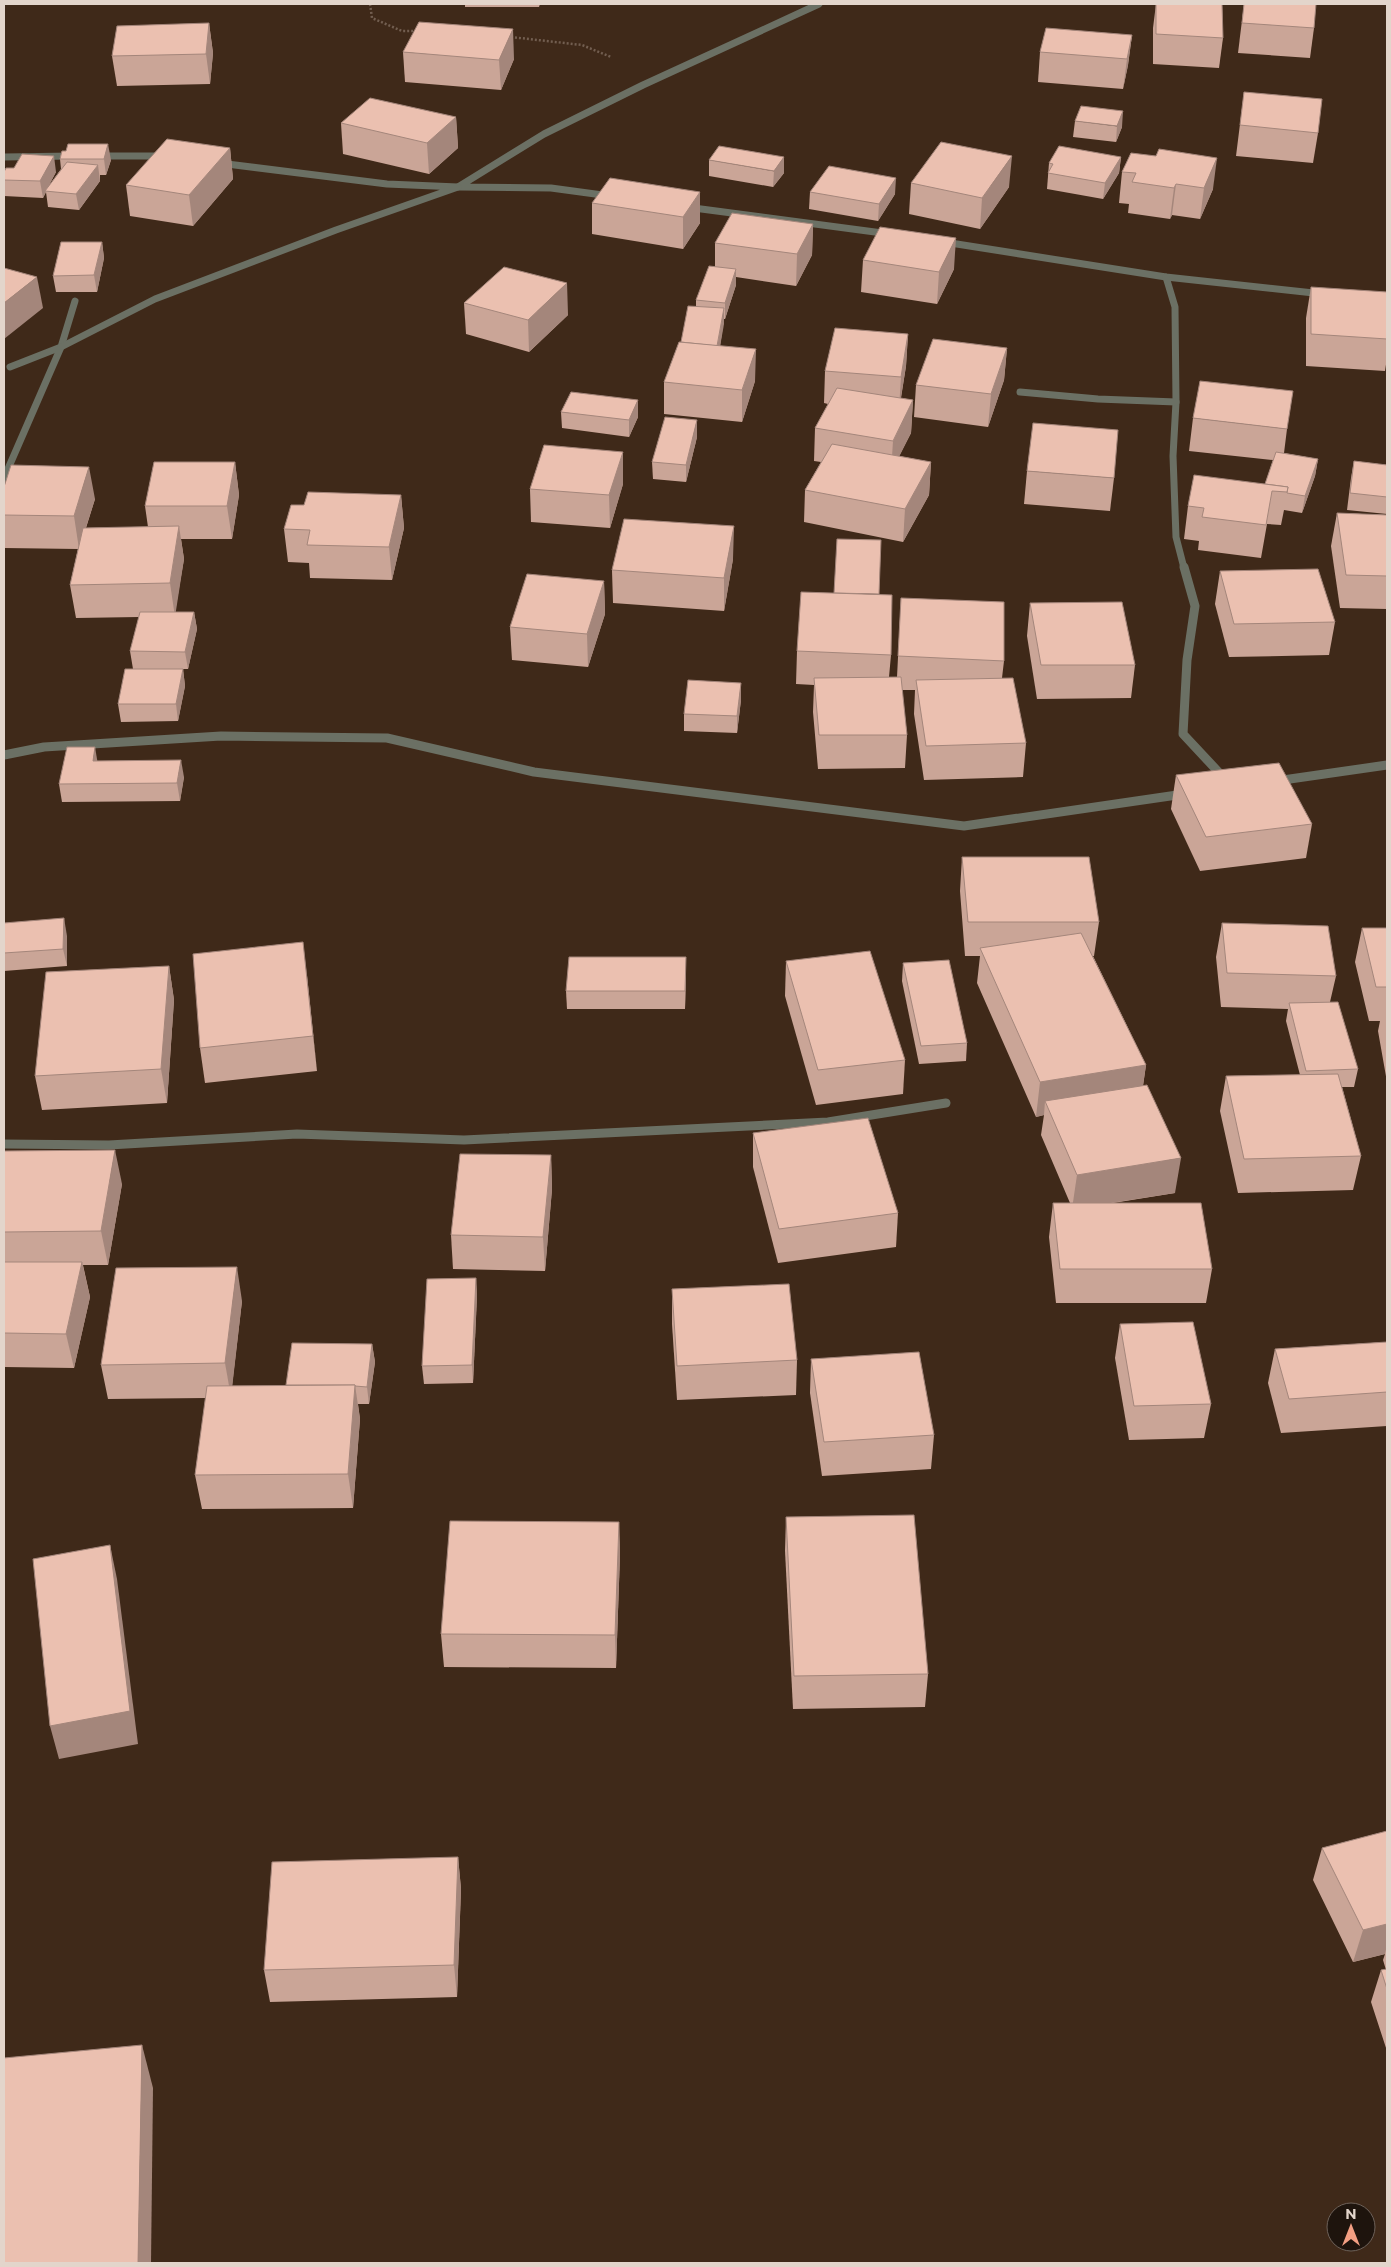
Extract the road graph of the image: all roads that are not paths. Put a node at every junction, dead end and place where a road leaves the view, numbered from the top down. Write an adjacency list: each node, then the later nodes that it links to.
1 (819, 4): 5 (street)
2 (4, 157): 3 (street)
3 (173, 157)
4 (212, 162): 5 (street)
5 (458, 186): 6 (street); 13 (street)
6 (619, 198)
7 (677, 206): 8 (street)
8 (895, 234)
9 (933, 240): 10 (street)
10 (1166, 277): 11 (street); 16 (street)
11 (1333, 295)
12 (75, 301): 13 (street)
13 (61, 347): 14 (street); 17 (street)
14 (6, 367)
15 (1020, 392): 16 (street)
16 (1176, 402): 21 (street)
17 (4, 478)
18 (4, 755): 22 (street)
19 (1387, 765): 20 (street)
20 (1262, 783)
21 (1223, 788)
22 (1194, 793)
23 (946, 1103): 24 (street)
24 (4, 1144)

